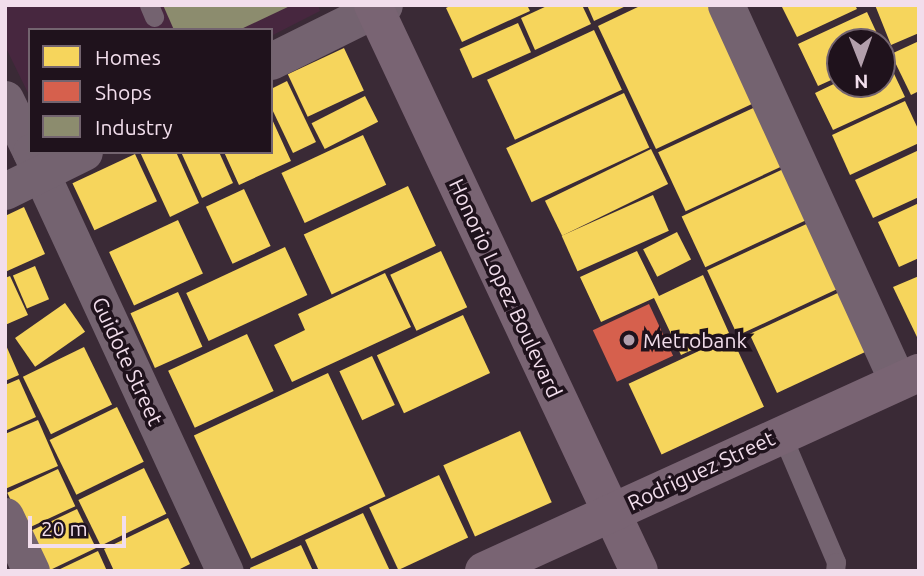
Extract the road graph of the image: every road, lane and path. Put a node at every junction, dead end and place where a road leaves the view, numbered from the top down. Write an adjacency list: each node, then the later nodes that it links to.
1 (726, 5): 9 (street)
2 (377, 7): 3 (street); 11 (main road, Honorio Lopez Boulevard)
3 (273, 60)
4 (5, 99): 5 (street, Guidote Street)
5 (28, 147)
6 (70, 154): 7 (street)
7 (34, 159): 8 (street); 14 (street, Guidote Street)
8 (5, 191)
9 (909, 378): 10 (main road, Rodriguez Street)
10 (781, 433): 11 (main road, Rodriguez Street); 17 (lane)
11 (612, 512): 15 (main road, Rodriguez Street); 16 (main road, Honorio Lopez Boulevard)
12 (5, 516): 13 (street)
13 (31, 571)
14 (225, 571)
15 (484, 571)
16 (639, 571)
17 (835, 571)

